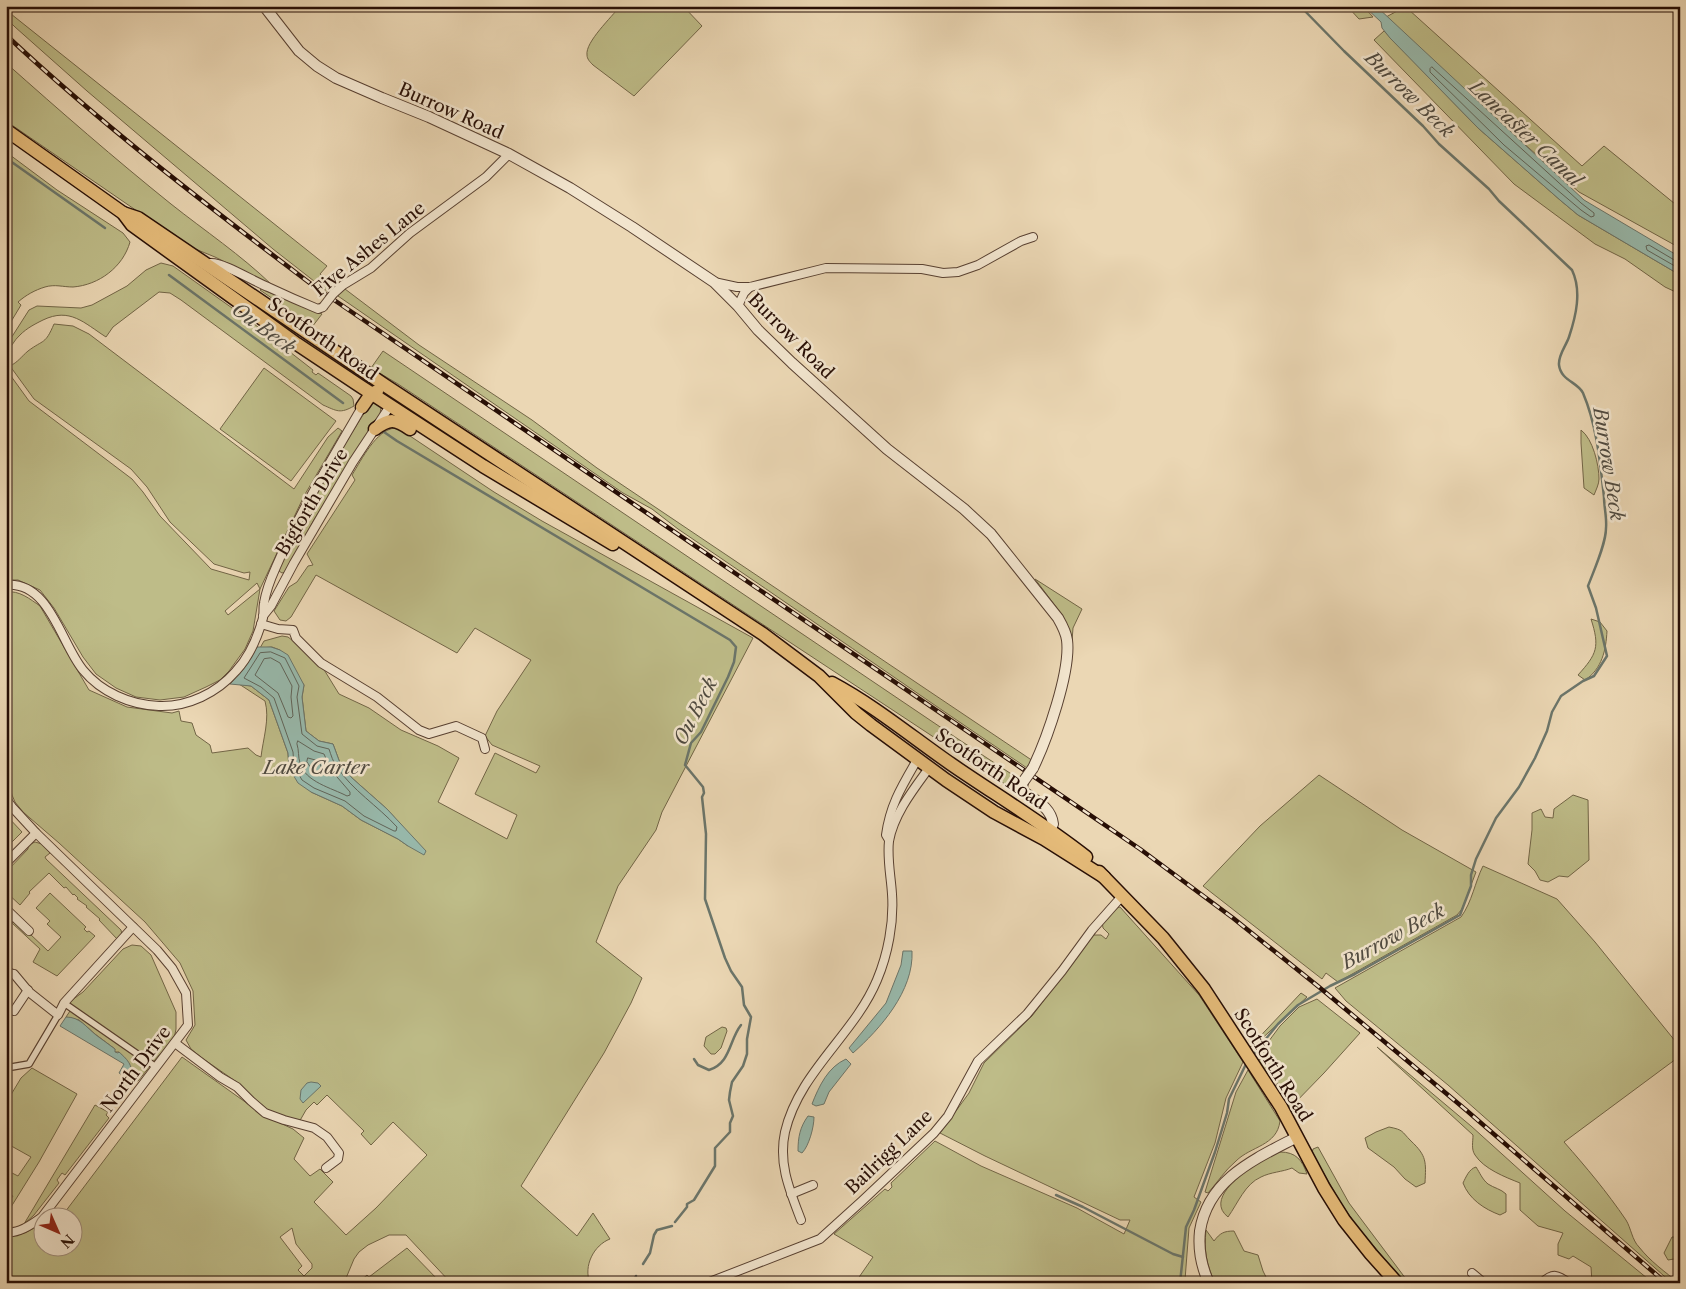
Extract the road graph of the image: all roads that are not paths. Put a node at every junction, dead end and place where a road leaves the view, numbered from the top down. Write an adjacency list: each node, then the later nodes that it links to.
1 (264, 6): 3 (street, Burrow Road)
2 (278, 6): 3 (street)
3 (272, 16): 5 (street, Burrow Road)
4 (6, 130): 7 (main road, Scotforth Road)
5 (509, 154): 7 (street, Five Ashes Lane, bridge); 8 (street, Burrow Road)
6 (1033, 237): 9 (street)
7 (205, 270): 11 (main road, Scotforth Road); 12 (main road, Scotforth Road)
8 (714, 282): 9 (street); 10 (street, Burrow Road)
9 (750, 287): 10 (street)
10 (738, 306): 27 (street, Burrow Road, bridge)
11 (360, 386): 13 (main road, Scotforth Road); 15 (main road)
12 (389, 388): 13 (main road); 14 (main road); 18 (main road, Scotforth Road)
13 (372, 394): 14 (main road, Scotforth Road); 15 (main road)
14 (390, 406): 16 (street, Bigforth Drive); 17 (main road, Scotforth Road)
15 (362, 407): 20 (street, Bigforth Drive)
16 (375, 429): 17 (main road); 20 (street, Bigforth Drive)
17 (607, 541): 18 (main road, Scotforth Road)
18 (666, 570): 21 (main road, Scotforth Road)
19 (6, 585): 20 (street, Bigforth Drive)
20 (262, 620): 22 (street)
21 (819, 676): 23 (main road, Scotforth Road); 23 (main road, Scotforth Road)
22 (485, 749)
23 (924, 755): 24 (main road, Scotforth Road); 27 (main road, Scotforth Road); 28 (street)
24 (929, 768): 27 (main road, Scotforth Road); 28 (street)
25 (6, 799): 26 (street, North Drive)
26 (36, 833): 29 (street); 34 (street, North Drive)
27 (1047, 835): 30 (main road, Scotforth Road)
28 (890, 840): 48 (street)
29 (6, 863)
30 (1123, 895): 45 (main road, Scotforth Road); 52 (street, Bailrigg Lane)
31 (6, 908): 32 (street)
32 (14, 916): 33 (street); 35 (street)
33 (6, 923)
34 (133, 927): 39 (street); 42 (street, North Drive)
35 (29, 931)
36 (6, 969): 37 (street)
37 (14, 974): 38 (street)
38 (28, 990): 40 (street); 41 (street)
39 (64, 1003): 41 (street); 43 (street)
40 (14, 1011)
41 (58, 1015): 44 (street)
42 (175, 1044): 43 (street, North Drive); 46 (street)
43 (156, 1067): 50 (street, North Drive)
44 (6, 1068)
45 (1297, 1137): 53 (street); 54 (main road, Scotforth Road)
46 (326, 1168)
47 (813, 1185): 48 (street)
48 (791, 1194): 49 (street)
49 (801, 1220)
50 (6, 1232)
51 (1472, 1273): 55 (street)
52 (707, 1283)
53 (1209, 1283)
54 (1397, 1283)
55 (1484, 1283)
56 (1542, 1283): 57 (street)
57 (1570, 1283)

